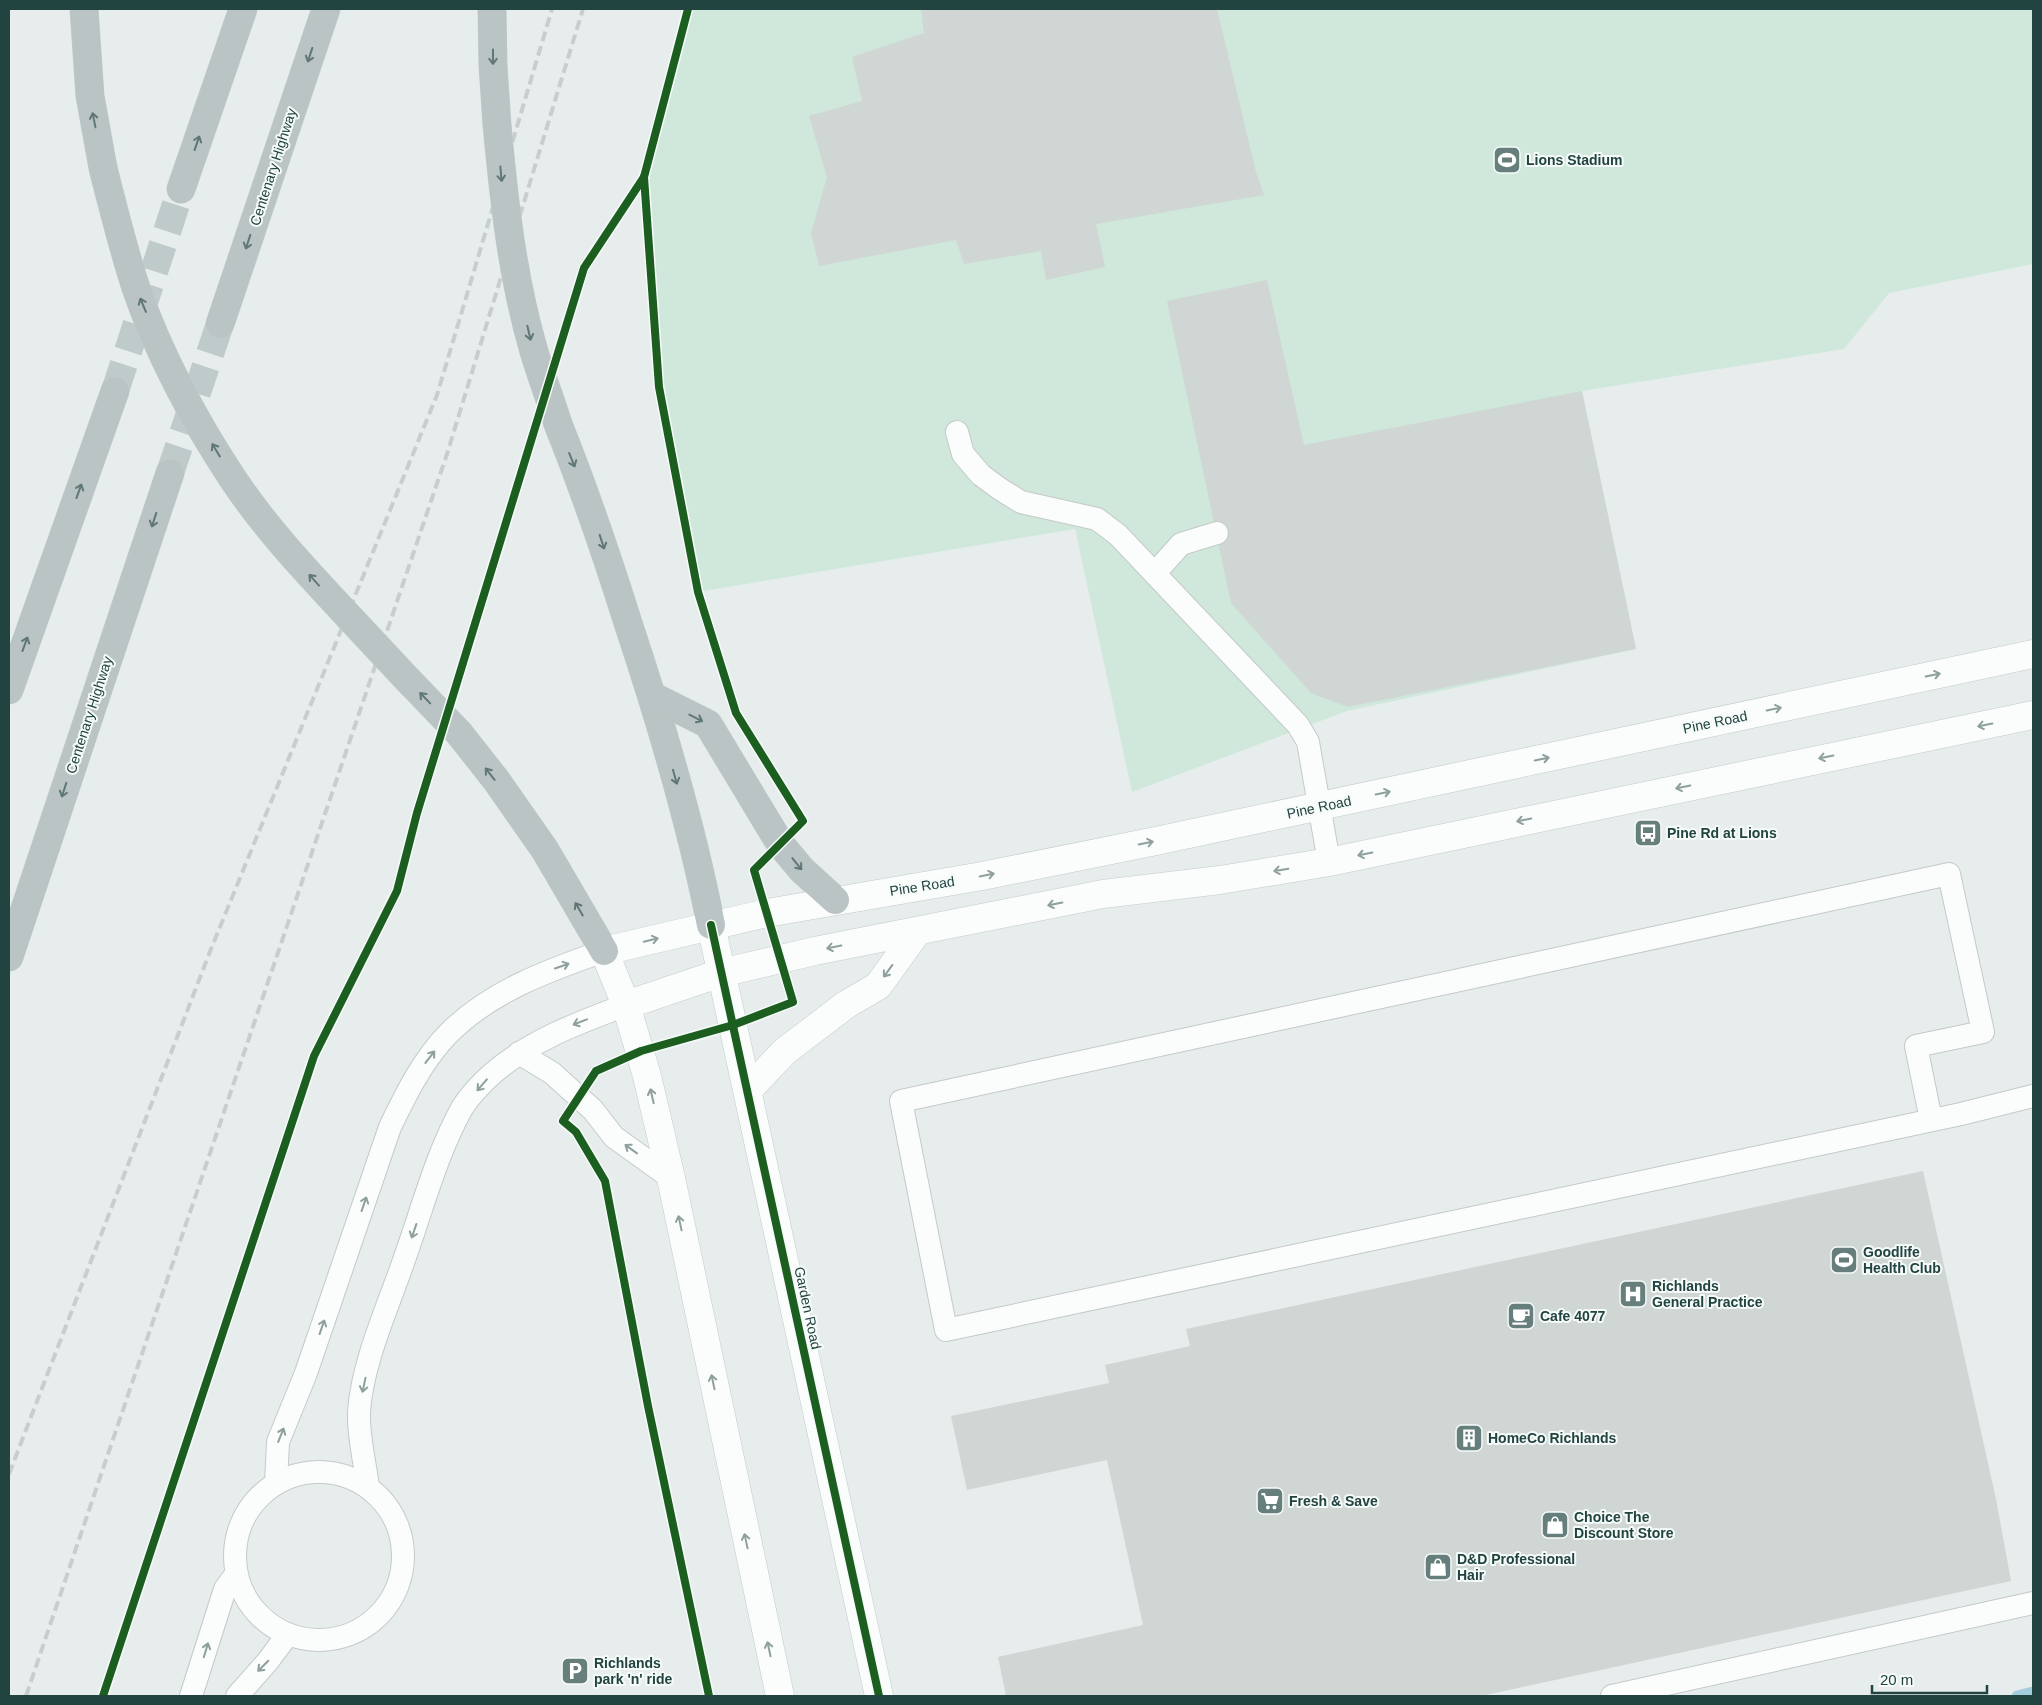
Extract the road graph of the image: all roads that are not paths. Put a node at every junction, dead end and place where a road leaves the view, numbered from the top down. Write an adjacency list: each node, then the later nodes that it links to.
1 (84, 9): 21 (highway, one-way to 1, bridge)
2 (243, 9): 5 (highway, one-way to 2)
3 (326, 9): 6 (highway, Centenary Highway, one-way to 6)
4 (492, 9): 14 (highway, one-way to 14, bridge)
5 (181, 189)
6 (220, 324)
7 (115, 391): 13 (highway, one-way to 7)
8 (956, 432): 11 (lane)
9 (170, 474): 22 (highway, Centenary Highway, one-way to 22)
10 (1216, 533): 11 (lane)
11 (1155, 573): 16 (lane)
12 (2033, 654): 16 (street, Pine Road, one-way to 12)
13 (9, 690)
14 (652, 696): 18 (highway, one-way to 18); 19 (highway, one-way to 19)
15 (2033, 715): 17 (street, one-way to 17)
16 (1319, 807): 17 (lane); 18 (street, Pine Road, one-way to 16)
17 (1329, 862): 20 (street, one-way to 20)
18 (835, 900): 19 (street, Pine Road)
19 (711, 925): 21 (street, Pine Road, one-way to 19); 23 (street, Garden Road)
20 (917, 932): 23 (street, one-way to 23); 26 (street, one-way to 26)
21 (604, 951): 24 (street); 30 (lane, one-way to 21)
22 (9, 956)
23 (722, 973): 24 (street); 26 (street, Garden Road)
24 (626, 1005): 25 (lane, one-way to 25); 29 (street, one-way to 24)
25 (519, 1053): 29 (lane, one-way to 25); 31 (lane, one-way to 31)
26 (748, 1090): 38 (street, Garden Road)
27 (2033, 1096): 28 (lane)
28 (1931, 1120): 28 (lane)
29 (671, 1178): 37 (street, one-way to 29)
30 (276, 1483): 31 (lane); 32 (lane)
31 (368, 1487): 34 (lane)
32 (236, 1574): 34 (lane); 35 (lane, one-way to 32)
33 (2033, 1603): 39 (lane)
34 (288, 1634): 36 (lane, one-way to 36)
35 (192, 1696)
36 (237, 1696)
37 (780, 1696)
38 (879, 1696)
39 (1612, 1696)

